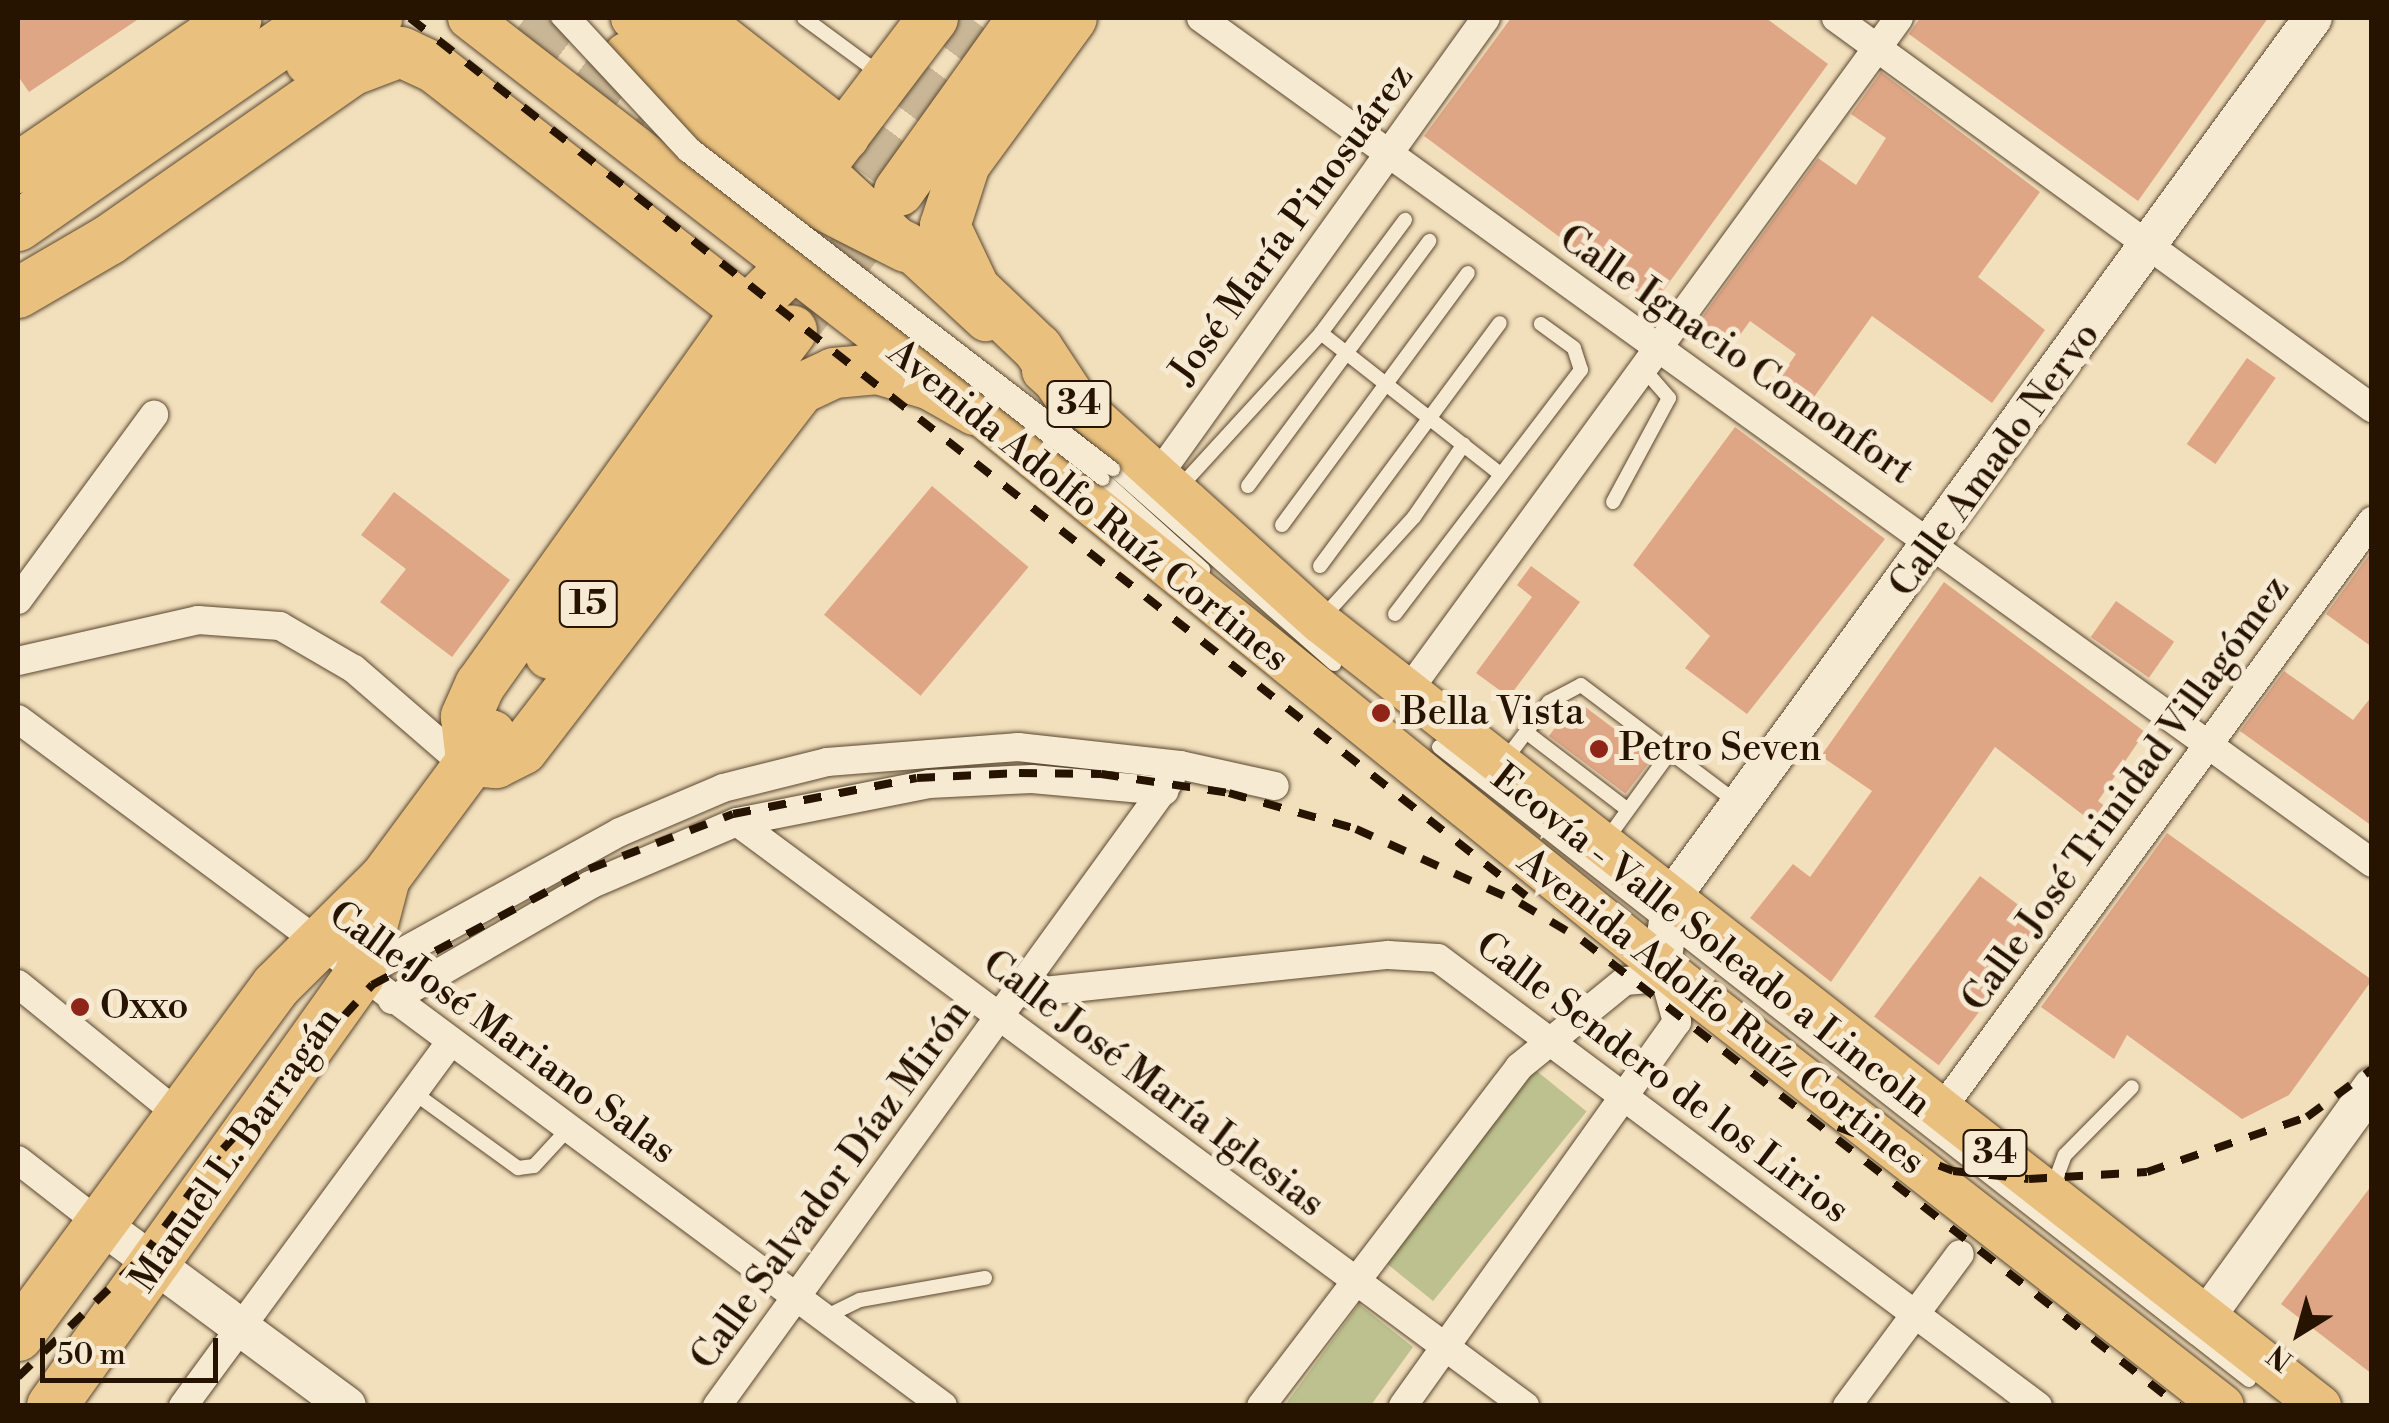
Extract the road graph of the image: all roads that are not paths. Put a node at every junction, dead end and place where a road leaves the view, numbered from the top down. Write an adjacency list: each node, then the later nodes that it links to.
1 (318, 18): 20 (highway)
2 (377, 18): 20 (highway)
3 (469, 18): 30 (main road, Avenida Adolfo Ruíz Cortines / 34)
4 (558, 18): 47 (lane, bridge)
5 (575, 18): 47 (lane, bridge)
6 (693, 18): 21 (highway)
7 (804, 18): 19 (lane)
8 (933, 18): 19 (highway)
9 (1023, 18): 24 (highway)
10 (1072, 18): 41 (highway)
11 (1200, 18): 22 (street, Calle Ignacio Comonfort)
12 (1486, 18): 22 (street, José María Pinosuárez)
13 (1836, 18): 18 (street)
14 (1899, 18): 18 (street)
15 (2313, 18): 29 (street, Calle Amado Nervo)
16 (233, 19): 23 (highway)
17 (630, 37): 21 (main road, Avenida Adolfo Ruíz Cortines / 34); 28 (highway)
18 (1877, 48): 29 (street); 39 (street)
19 (888, 80): 21 (highway)
20 (186, 112): 26 (highway)
21 (832, 151): 28 (main road, Avenida Adolfo Ruíz Cortines / 34)
22 (1386, 154): 39 (street, Calle Ignacio Comonfort); 49 (street, José María Pinosuárez)
23 (18, 168)
24 (899, 190)
25 (1405, 220): 37 (lane)
26 (18, 226)
27 (1429, 241): 38 (lane)
28 (906, 247): 41 (main road, Avenida Adolfo Ruíz Cortines / 34)
29 (2148, 248): 42 (street); 54 (street, Calle Amado Nervo)
30 (790, 268): 33 (highway); 43 (main road, Avenida Adolfo Ruíz Cortines / 34)
31 (1468, 273): 40 (lane)
32 (18, 293): 33 (highway)
33 (747, 311): 69 (highway)
34 (1500, 323): 44 (lane)
35 (1540, 324): 48 (lane)
36 (792, 330): 69 (highway, Manuel L. Barragán / 15)
37 (1321, 333): 38 (lane); 49 (lane)
38 (1350, 354): 40 (lane); 50 (lane)
39 (1648, 354): 51 (lane); 54 (street, Calle Ignacio Comonfort); 62 (street)
40 (1387, 384): 44 (lane); 53 (lane)
41 (1068, 393): 49 (main road, Avenida Adolfo Ruíz Cortines / 34)
42 (2372, 408)
43 (975, 410): 69 (highway); 80 (main road, Avenida Adolfo Ruíz Cortines / 34)
44 (1428, 415): 46 (lane); 55 (lane)
45 (154, 416): 56 (street)
46 (1464, 444): 48 (lane); 58 (lane)
47 (1108, 474): 60 (lane); 61 (lane)
48 (1500, 474): 57 (lane)
49 (1167, 482): 58 (main road, Avenida Adolfo Ruíz Cortines / 34)
50 (1248, 486)
51 (1613, 502)
52 (2372, 521): 64 (street, Calle José Trinidad Villagómez)
53 (1282, 526)
54 (1935, 544): 64 (street, Calle Ignacio Comonfort); 73 (street, Calle Amado Nervo)
55 (1320, 566)
56 (18, 600)
57 (1396, 614)
58 (1320, 622): 62 (main road, Avenida Adolfo Ruíz Cortines / 34)
59 (18, 661): 69 (street)
60 (1334, 664)
61 (1322, 679)
62 (1408, 690): 66 (main road, Avenida Adolfo Ruíz Cortines / 34)
63 (18, 719): 79 (street, Calle José Mariano Salas)
64 (2210, 746): 77 (street, Calle Ignacio Comonfort); 90 (street, Calle José Trinidad Villagómez)
65 (1439, 747): 80 (lane)
66 (1514, 748): 67 (lane); 74 (lane); 76 (main road, Avenida Adolfo Ruíz Cortines / 34)
67 (1671, 750): 73 (lane); 74 (lane)
68 (1428, 761): 80 (lane, Ecovía - Valle Soleado a Lincoln)
69 (469, 764): 78 (highway, Manuel L. Barragán / 15)
70 (1180, 765): 71 (street); 72 (street, Calle Salvador Díaz Mirón); 82 (street)
71 (1275, 786)
72 (1164, 790): 75 (street); 83 (street, Calle Salvador Díaz Mirón)
73 (1740, 804): 80 (street, Calle Amado Nervo)
74 (1628, 810): 76 (lane)
75 (737, 822): 82 (street); 83 (street, Calle José María Iglesias)
76 (1603, 845): 80 (main road, Avenida Adolfo Ruíz Cortines / 34)
77 (2372, 863)
78 (385, 878): 79 (highway, Manuel L. Barragán / 15); 82 (highway, Manuel L. Barragán / 15)
79 (314, 942): 82 (street, Calle José Mariano Salas); 91 (highway, Manuel L. Barragán / 15)
80 (1667, 942): 84 (street); 89 (street); 90 (main road, Avenida Adolfo Ruíz Cortines / 34); 107 (main road, Avenida Adolfo Ruíz Cortines / 34)
81 (18, 984): 91 (street)
82 (376, 988): 85 (street, Calle José Mariano Salas); 97 (highway, Manuel L. Barragán / 15)
83 (1007, 1005): 84 (street, Calle Sendero de los Lirios); 99 (street, Calle José María Iglesias); 100 (street, Calle Salvador Díaz Mirón)
84 (1552, 1041): 89 (street, Calle Sendero de los Lirios); 99 (street)
85 (450, 1042): 88 (street); 92 (street, Calle José Mariano Salas)
86 (2132, 1087): 94 (lane)
87 (2372, 1087): 102 (street)
88 (413, 1092): 92 (lane); 105 (street)
89 (1624, 1095): 101 (street, Calle Sendero de los Lirios); 106 (street)
90 (1941, 1110): 94 (main road, Avenida Adolfo Ruíz Cortines / 34)
91 (178, 1114): 95 (highway, Manuel L. Barragán / 15)
92 (568, 1128): 100 (street, Calle José Mariano Salas)
93 (18, 1160): 95 (street)
94 (2050, 1196): 102 (main road, Avenida Adolfo Ruíz Cortines / 34)
95 (99, 1223): 97 (street); 103 (highway, Manuel L. Barragán / 15)
96 (1960, 1254): 101 (street)
97 (155, 1264): 105 (street); 108 (highway, Manuel L. Barragán / 15)
98 (984, 1278): 104 (lane)
99 (1354, 1280): 106 (street, Calle José María Iglesias); 113 (street)
100 (796, 1297): 104 (street, Calle José Mariano Salas); 111 (street, Calle Salvador Díaz Mirón)
101 (1914, 1314): 116 (street); 117 (street, Calle Sendero de los Lirios)
102 (2206, 1317): 118 (main road, Avenida Adolfo Ruíz Cortines / 34)
103 (26, 1318)
104 (824, 1318): 112 (street, Calle José Mariano Salas)
105 (241, 1327): 109 (street); 110 (street)
106 (1447, 1348): 114 (street); 115 (street, Calle José María Iglesias)
107 (2237, 1393)
108 (52, 1406)
109 (182, 1406)
110 (348, 1406)
111 (717, 1406)
112 (942, 1406)
113 (1261, 1406)
114 (1404, 1406)
115 (1526, 1406)
116 (1847, 1406)
117 (2038, 1406)
118 (2320, 1406)

